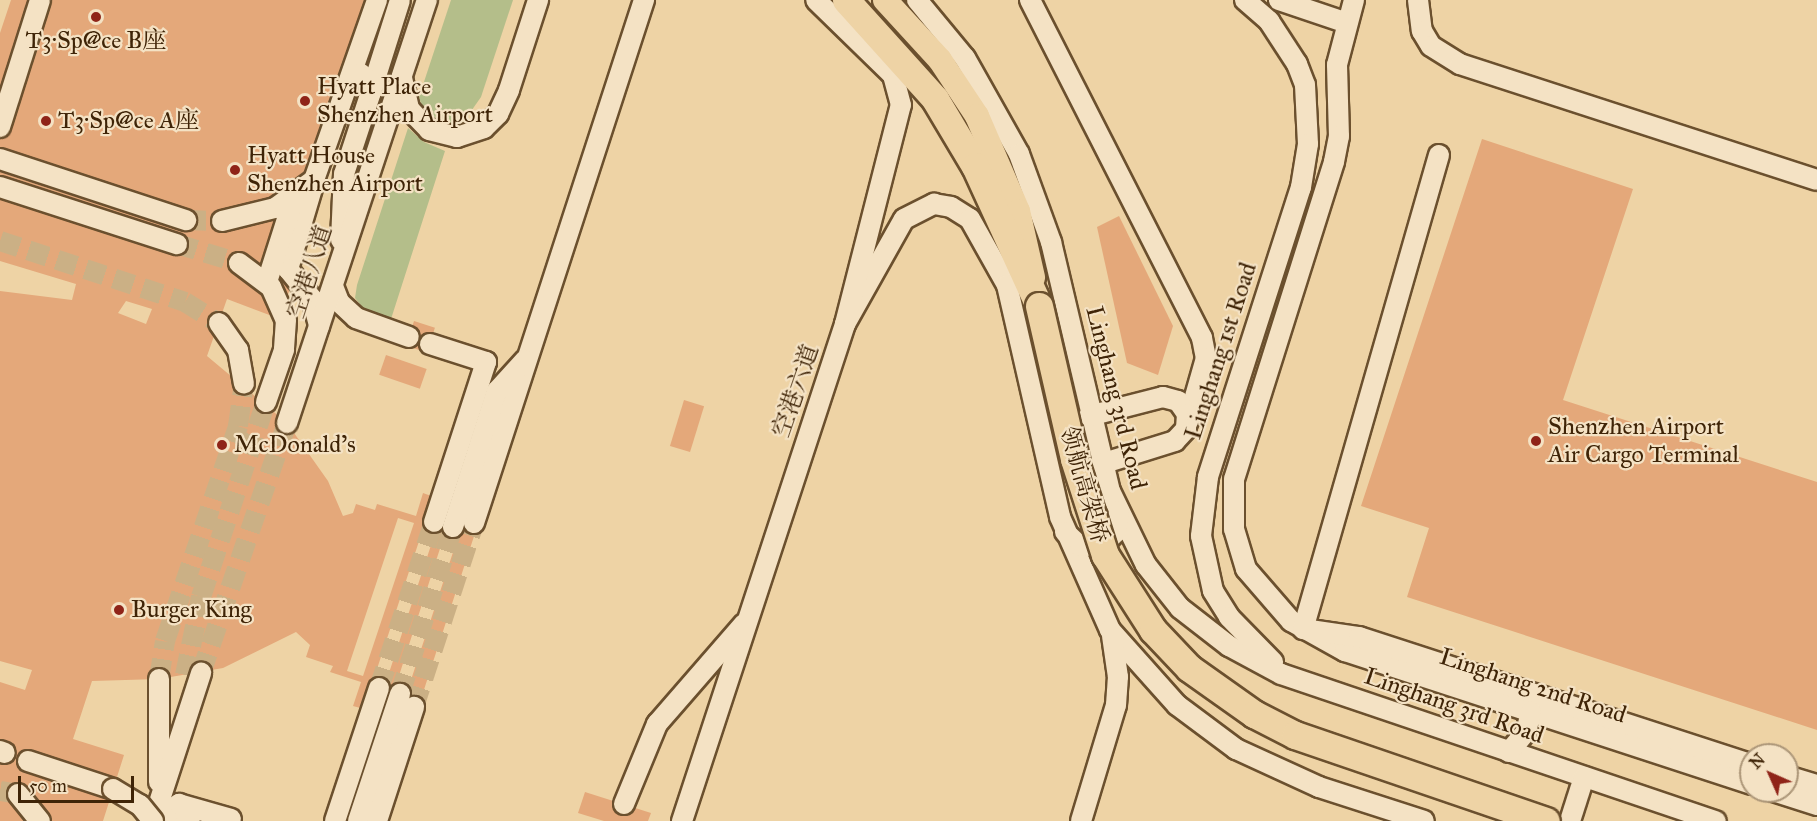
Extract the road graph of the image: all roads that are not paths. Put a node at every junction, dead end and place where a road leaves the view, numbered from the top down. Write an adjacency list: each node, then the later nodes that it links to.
1 (40, 0): 20 (street)
2 (377, 0): 23 (street)
3 (400, 0): 19 (street)
4 (427, 0): 18 (street, 空港八道)
5 (538, 0): 18 (street)
6 (644, 0): 43 (street)
7 (816, 0): 37 (street, 空港六道)
8 (846, 0): 35 (highway)
9 (885, 0): 35 (main road, 领航高架桥)
10 (917, 0): 34 (street, Linghang 3rd Road)
11 (1030, 0): 45 (street)
12 (1245, 0): 61 (street, Linghang 1st Road)
13 (1279, 0): 16 (street)
14 (1354, 0): 16 (street, Linghang 2nd Road)
15 (1418, 0): 24 (street)
16 (1347, 23): 56 (street, Linghang 2nd Road)
17 (360, 73): 19 (street)
18 (402, 76): 30 (street, 空港八道)
19 (371, 92): 30 (street)
20 (0, 127)
21 (1439, 155): 56 (street)
22 (0, 159): 27 (street)
23 (314, 180): 26 (street); 39 (street)
24 (1817, 180)
25 (0, 187): 29 (street)
26 (294, 197): 28 (street); 32 (street)
27 (186, 220)
28 (222, 221)
29 (177, 243)
30 (341, 261): 33 (street, 空港八道)
31 (239, 263): 32 (street)
32 (267, 282): 47 (street)
33 (333, 286): 39 (street, 空港八道); 40 (street)
34 (1066, 304): 35 (street); 38 (street, Linghang 3rd Road)
35 (1027, 312): 37 (street); 41 (street); 86 (highway, 领航高架桥, bridge)
36 (219, 323): 44 (street)
37 (845, 324): 55 (street, 空港六道)
38 (1070, 324): 41 (street); 48 (street, Linghang 3rd Road)
39 (319, 326): 50 (street, 空港八道)
40 (408, 337)
41 (1021, 339): 54 (street)
42 (430, 344): 43 (street)
43 (528, 356): 53 (street)
44 (244, 383)
45 (1199, 384): 46 (street); 49 (street)
46 (1171, 398): 48 (street); 49 (street)
47 (266, 402)
48 (1089, 416): 51 (street, Linghang 3rd Road)
49 (1188, 422): 51 (street)
50 (286, 423)
51 (1101, 464): 52 (street, Linghang 3rd Road)
52 (1119, 511): 54 (street); 61 (street, Linghang 3rd Road)
53 (474, 523)
54 (1065, 532): 57 (street)
55 (747, 620): 74 (street); 83 (street, 空港六道)
56 (1303, 629): 64 (street, Linghang 2nd Road); 66 (street, Linghang 2nd Road)
57 (1110, 630): 84 (street); 85 (street)
58 (193, 674): 76 (street)
59 (159, 680): 76 (street)
60 (380, 688): 80 (street)
61 (1323, 689): 65 (street, Linghang 3rd Road)
62 (400, 694): 81 (street)
63 (414, 707): 82 (street)
64 (1532, 712): 65 (street); 69 (street, Linghang 2nd Road)
65 (1509, 752): 68 (street, Linghang 3rd Road)
66 (1739, 760)
67 (28, 761): 76 (street, bridge)
68 (1584, 777): 86 (street); 87 (street, Linghang 3rd Road)
69 (1739, 780)
70 (1799, 780): 71 (street)
71 (1817, 785)
72 (18, 794): 78 (street)
73 (1799, 799): 75 (street)
74 (624, 804)
75 (1817, 805)
76 (157, 816): 77 (street); 79 (street)
77 (231, 819)
78 (40, 821)
79 (190, 821)
80 (335, 821)
81 (358, 821)
82 (377, 821)
83 (682, 821)
84 (1081, 821)
85 (1424, 821)
86 (1553, 821)
87 (1716, 821)

